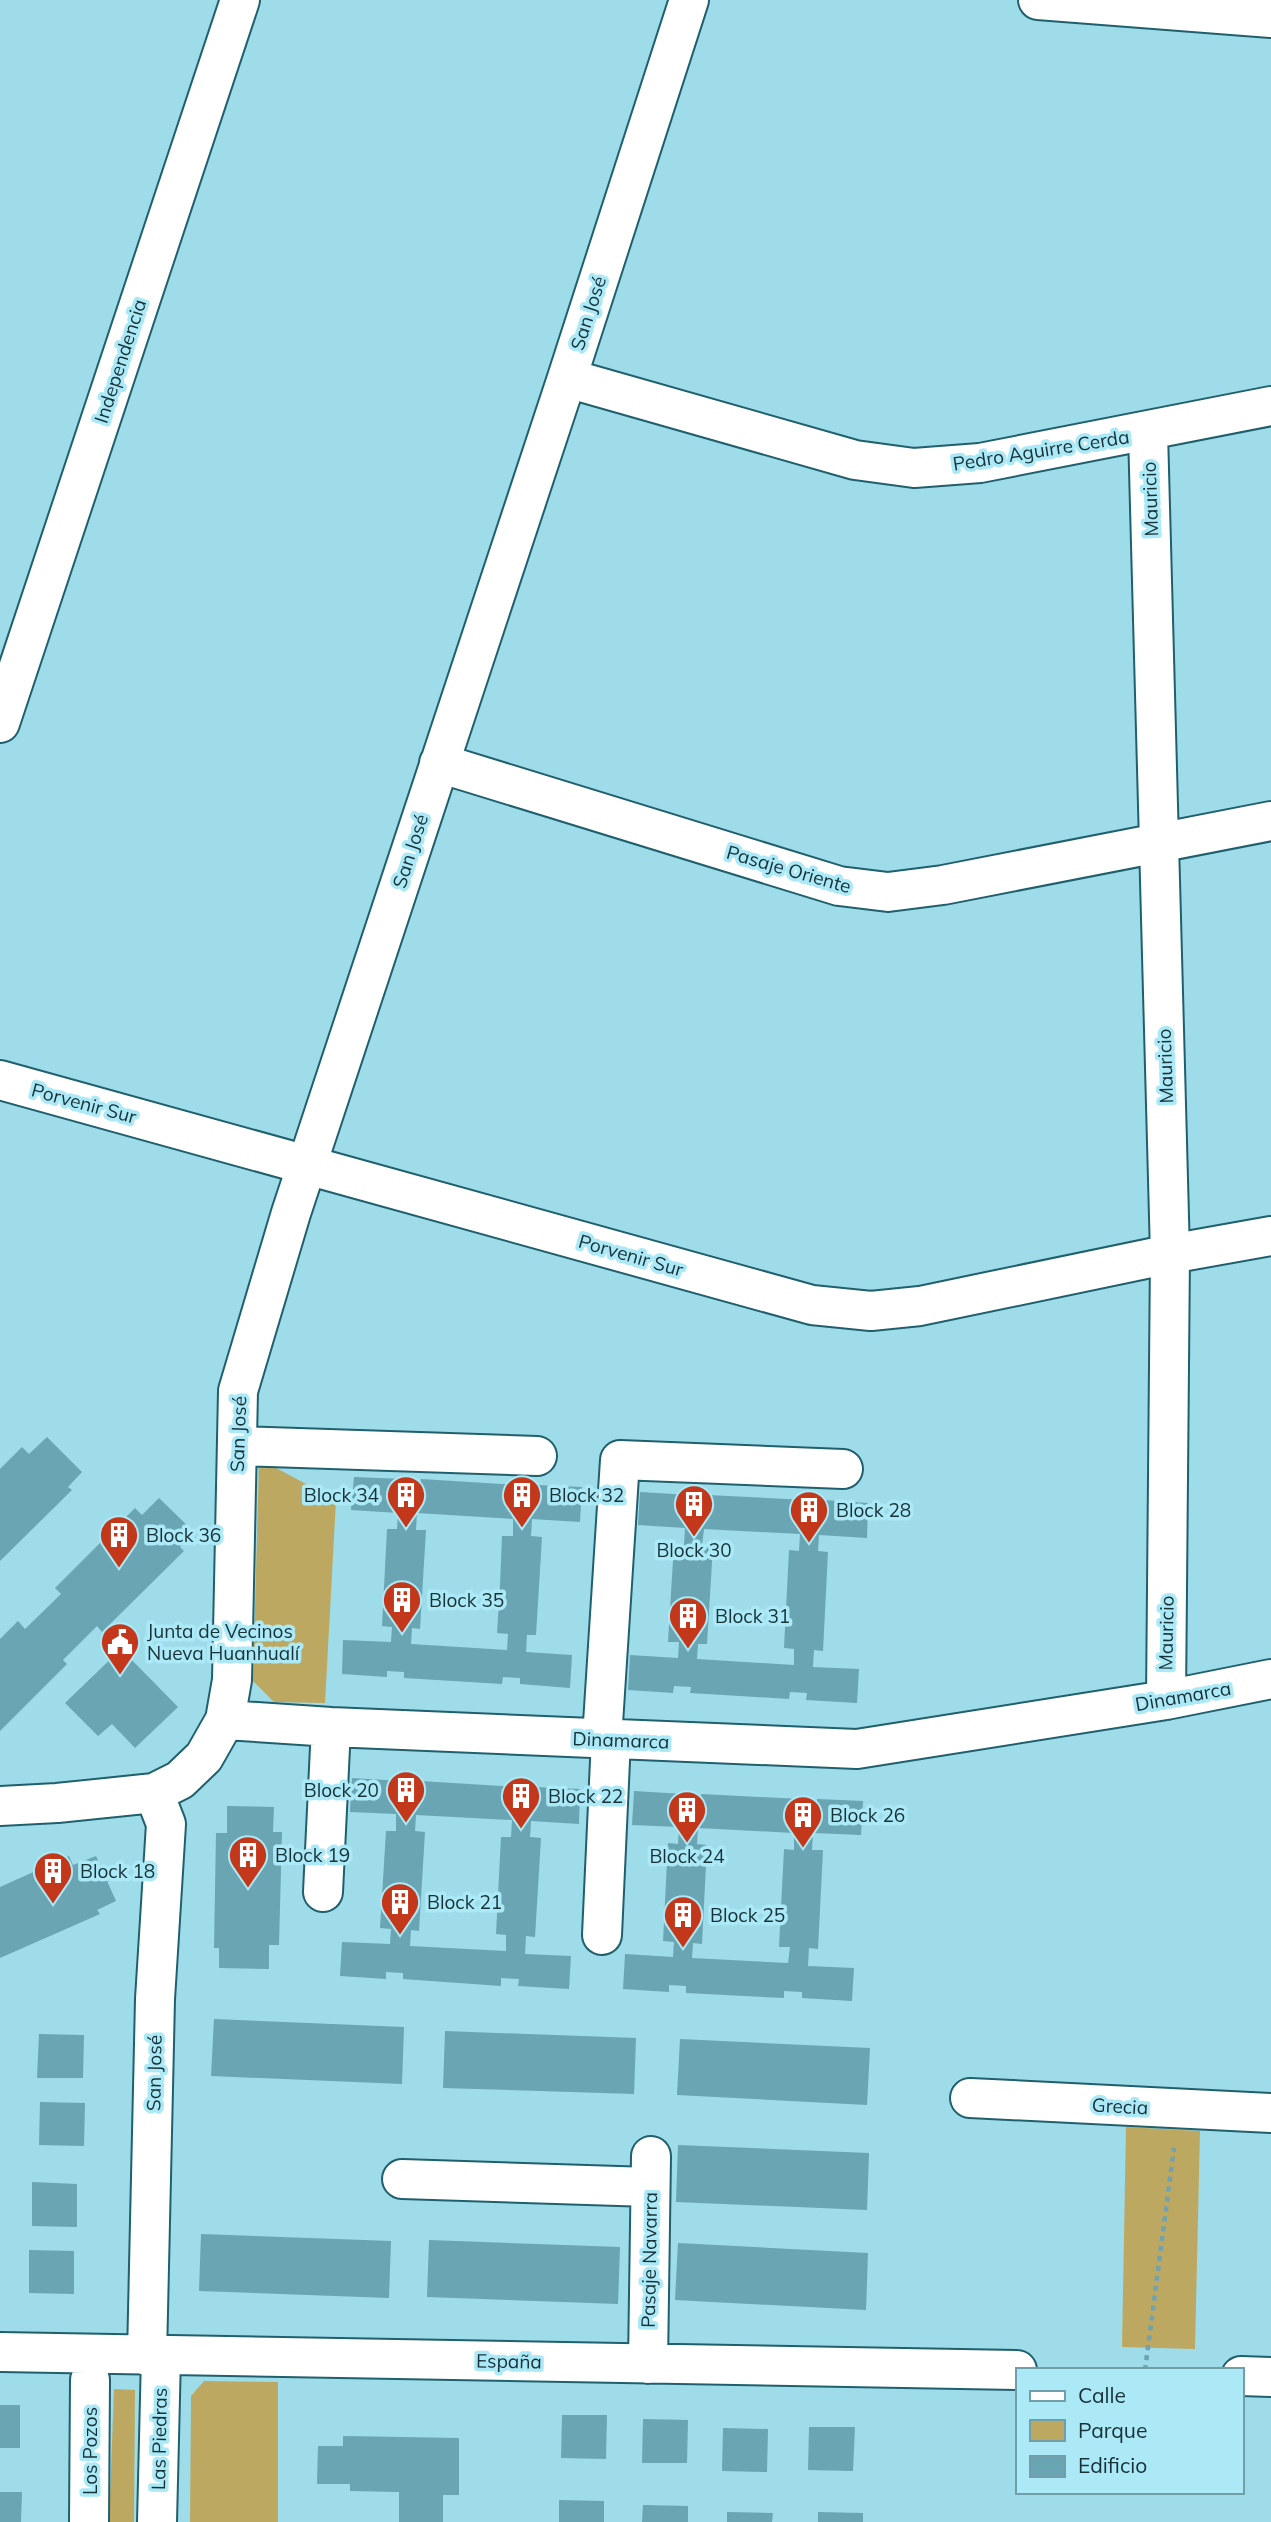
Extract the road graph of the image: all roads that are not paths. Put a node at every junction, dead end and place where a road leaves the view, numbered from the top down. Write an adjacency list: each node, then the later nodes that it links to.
1 (240, 0): 9 (street, Independencia)
2 (689, 0): 6 (street, San José)
3 (1038, 0): 4 (street)
4 (1105, 3): 5 (street)
5 (1271, 19)
6 (567, 378): 8 (street, Pedro Aguirre Cerda); 10 (street, San José)
7 (1271, 407): 8 (street, Pedro Aguirre Cerda)
8 (1148, 432): 12 (street, Mauricio)
9 (0, 723)
10 (439, 763): 12 (street, Pasaje Oriente); 14 (street, San José)
11 (1271, 821): 12 (street, Pasaje Oriente)
12 (1159, 843): 16 (street, Mauricio)
13 (0, 1080): 14 (street, Porvenir Sur)
14 (309, 1165): 16 (street, Porvenir Sur); 17 (street, San José)
15 (1271, 1236): 16 (street, Porvenir Sur)
16 (1170, 1254): 21 (street, Mauricio)
17 (237, 1446): 18 (street); 22 (street, San José)
18 (537, 1456)
19 (843, 1469): 24 (street)
20 (1271, 1679): 21 (street, Dinamarca)
21 (1166, 1700): 24 (street, Dinamarca)
22 (225, 1720): 23 (street, Dinamarca); 25 (street)
23 (331, 1727): 24 (street, Dinamarca); 27 (street)
24 (606, 1739): 28 (street)
25 (154, 1793): 26 (street); 33 (street, San José)
26 (0, 1806)
27 (323, 1892)
28 (601, 1935)
29 (970, 2098): 30 (street, Grecia)
30 (1271, 2113)
31 (402, 2179): 34 (street, Pasaje Navarra)
32 (0, 2352): 33 (street, España)
33 (154, 2356): 34 (street, España); 40 (street, Las Piedras)
34 (648, 2364): 35 (street, España)
35 (1016, 2371)
36 (1243, 2376): 37 (street)
37 (1271, 2377)
38 (90, 2380): 39 (street, Los Pozos)
39 (89, 2522)
40 (157, 2522)

